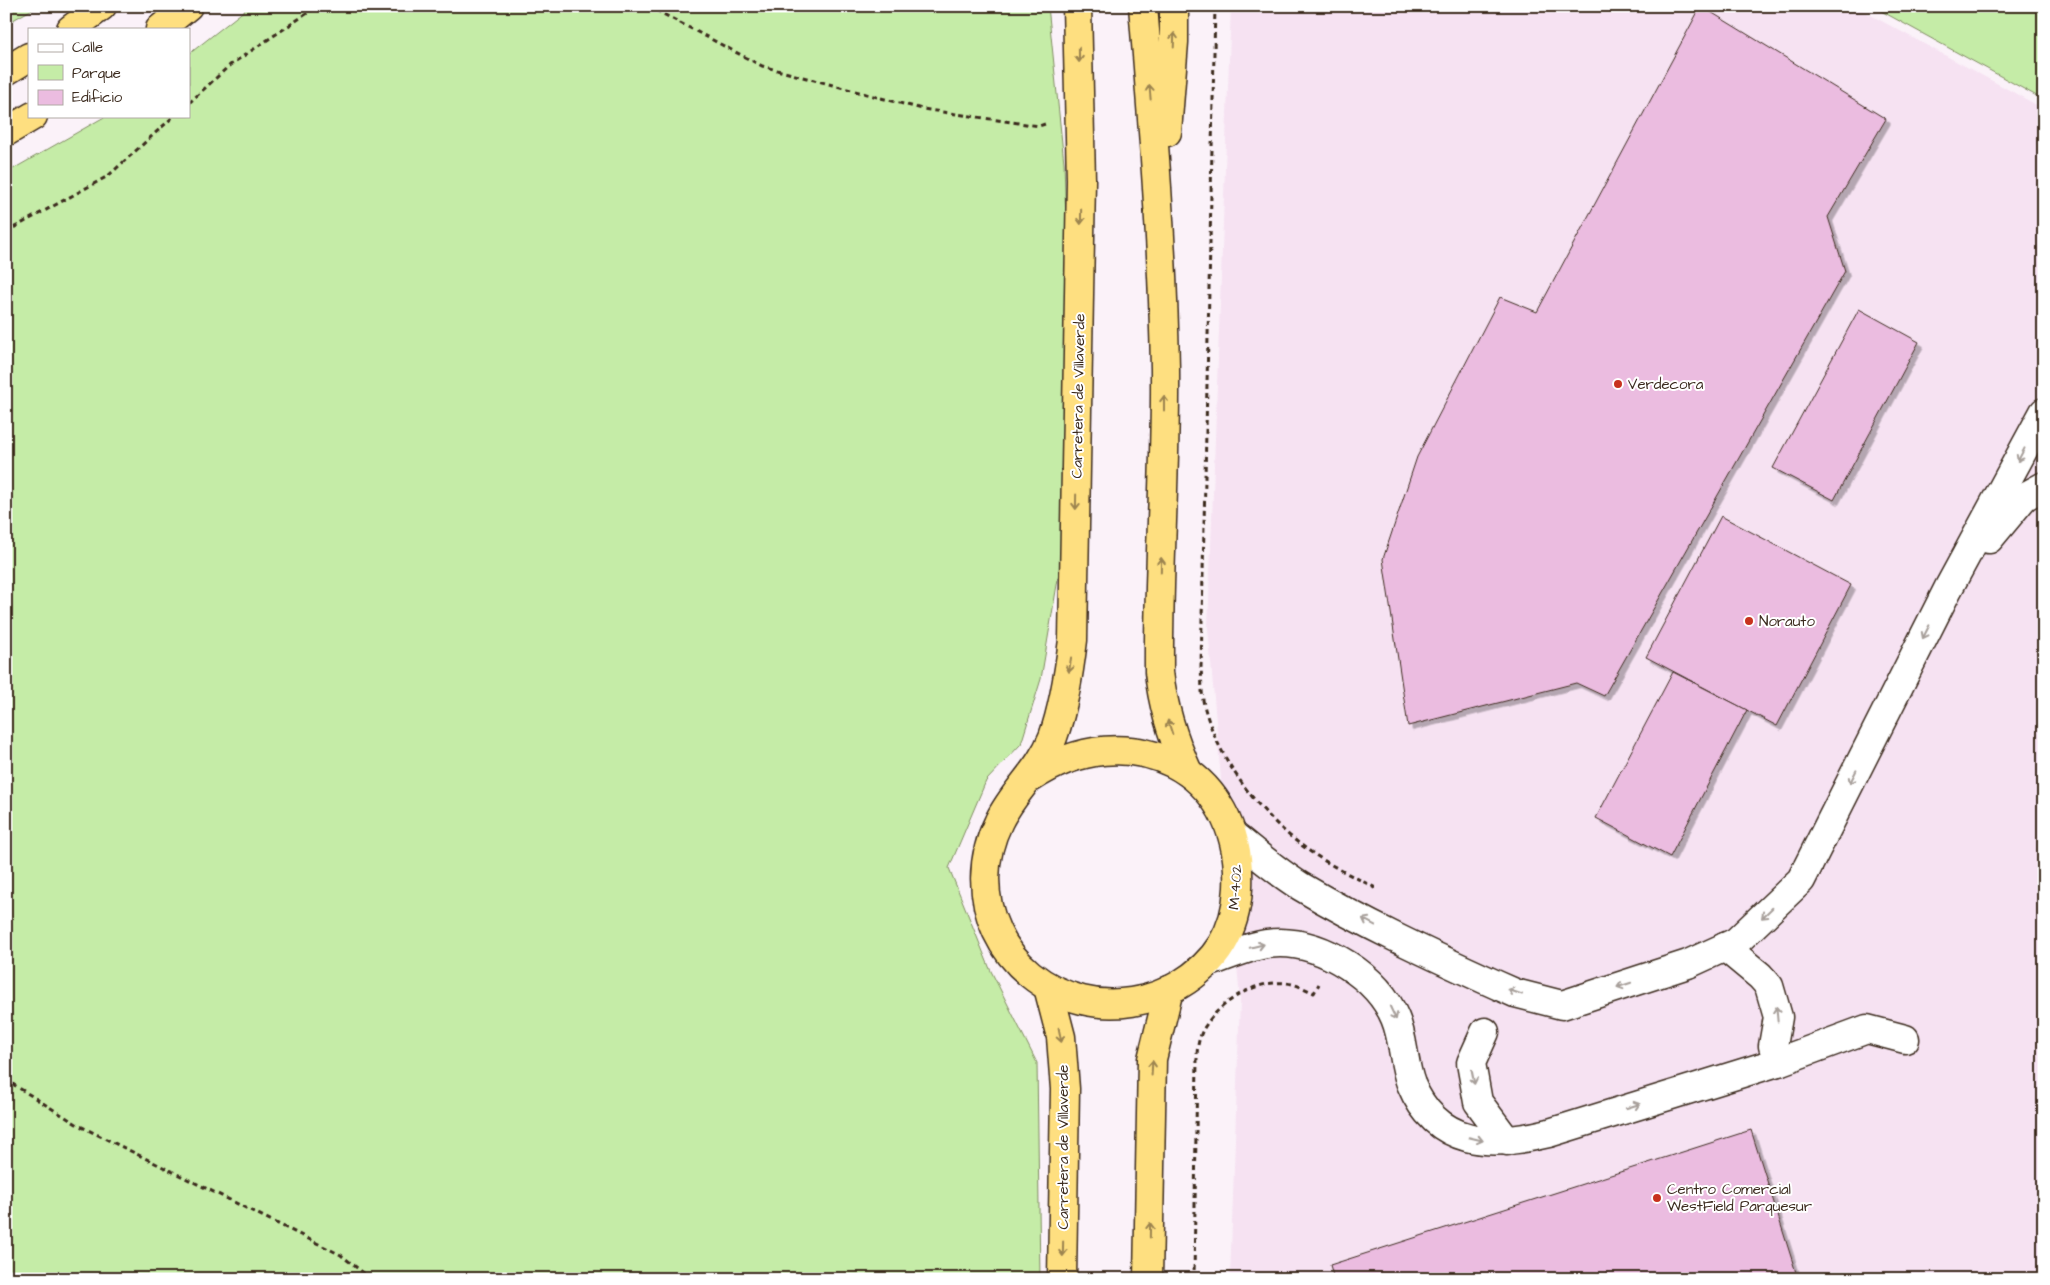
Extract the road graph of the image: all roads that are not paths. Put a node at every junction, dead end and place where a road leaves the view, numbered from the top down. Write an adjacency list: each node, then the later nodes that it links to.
1 (102, 6): 6 (highway)
2 (188, 6): 7 (highway)
3 (1076, 6): 17 (highway, Carretera de Villaverde, one-way to 17)
4 (1144, 6): 12 (highway, one-way to 4)
5 (1174, 6): 12 (highway, one-way to 5)
6 (72, 28)
7 (161, 28)
8 (28, 58): 9 (highway)
9 (6, 71)
10 (29, 118): 11 (highway)
11 (6, 132)
12 (1160, 228): 16 (highway, one-way to 12)
13 (2044, 412): 15 (lane, one-way to 15)
14 (2044, 486): 15 (lane)
15 (1948, 589): 19 (lane, one-way to 19)
16 (1188, 772): 17 (highway); 18 (highway, M-402)
17 (1031, 778): 21 (highway)
18 (1233, 836): 19 (lane, one-way to 18); 20 (highway, M-402)
19 (1725, 946): 25 (lane, one-way to 19)
20 (1210, 962): 22 (highway, M-402); 26 (lane, one-way to 26)
21 (1048, 987): 22 (highway, M-402); 27 (highway, Carretera de Villaverde, one-way to 27)
22 (1169, 990): 28 (highway, one-way to 22)
23 (1485, 1032): 26 (lane, one-way to 26)
24 (1905, 1039): 25 (lane)
25 (1778, 1062): 26 (lane, one-way to 25)
26 (1507, 1140)
27 (1062, 1279)
28 (1148, 1279)

